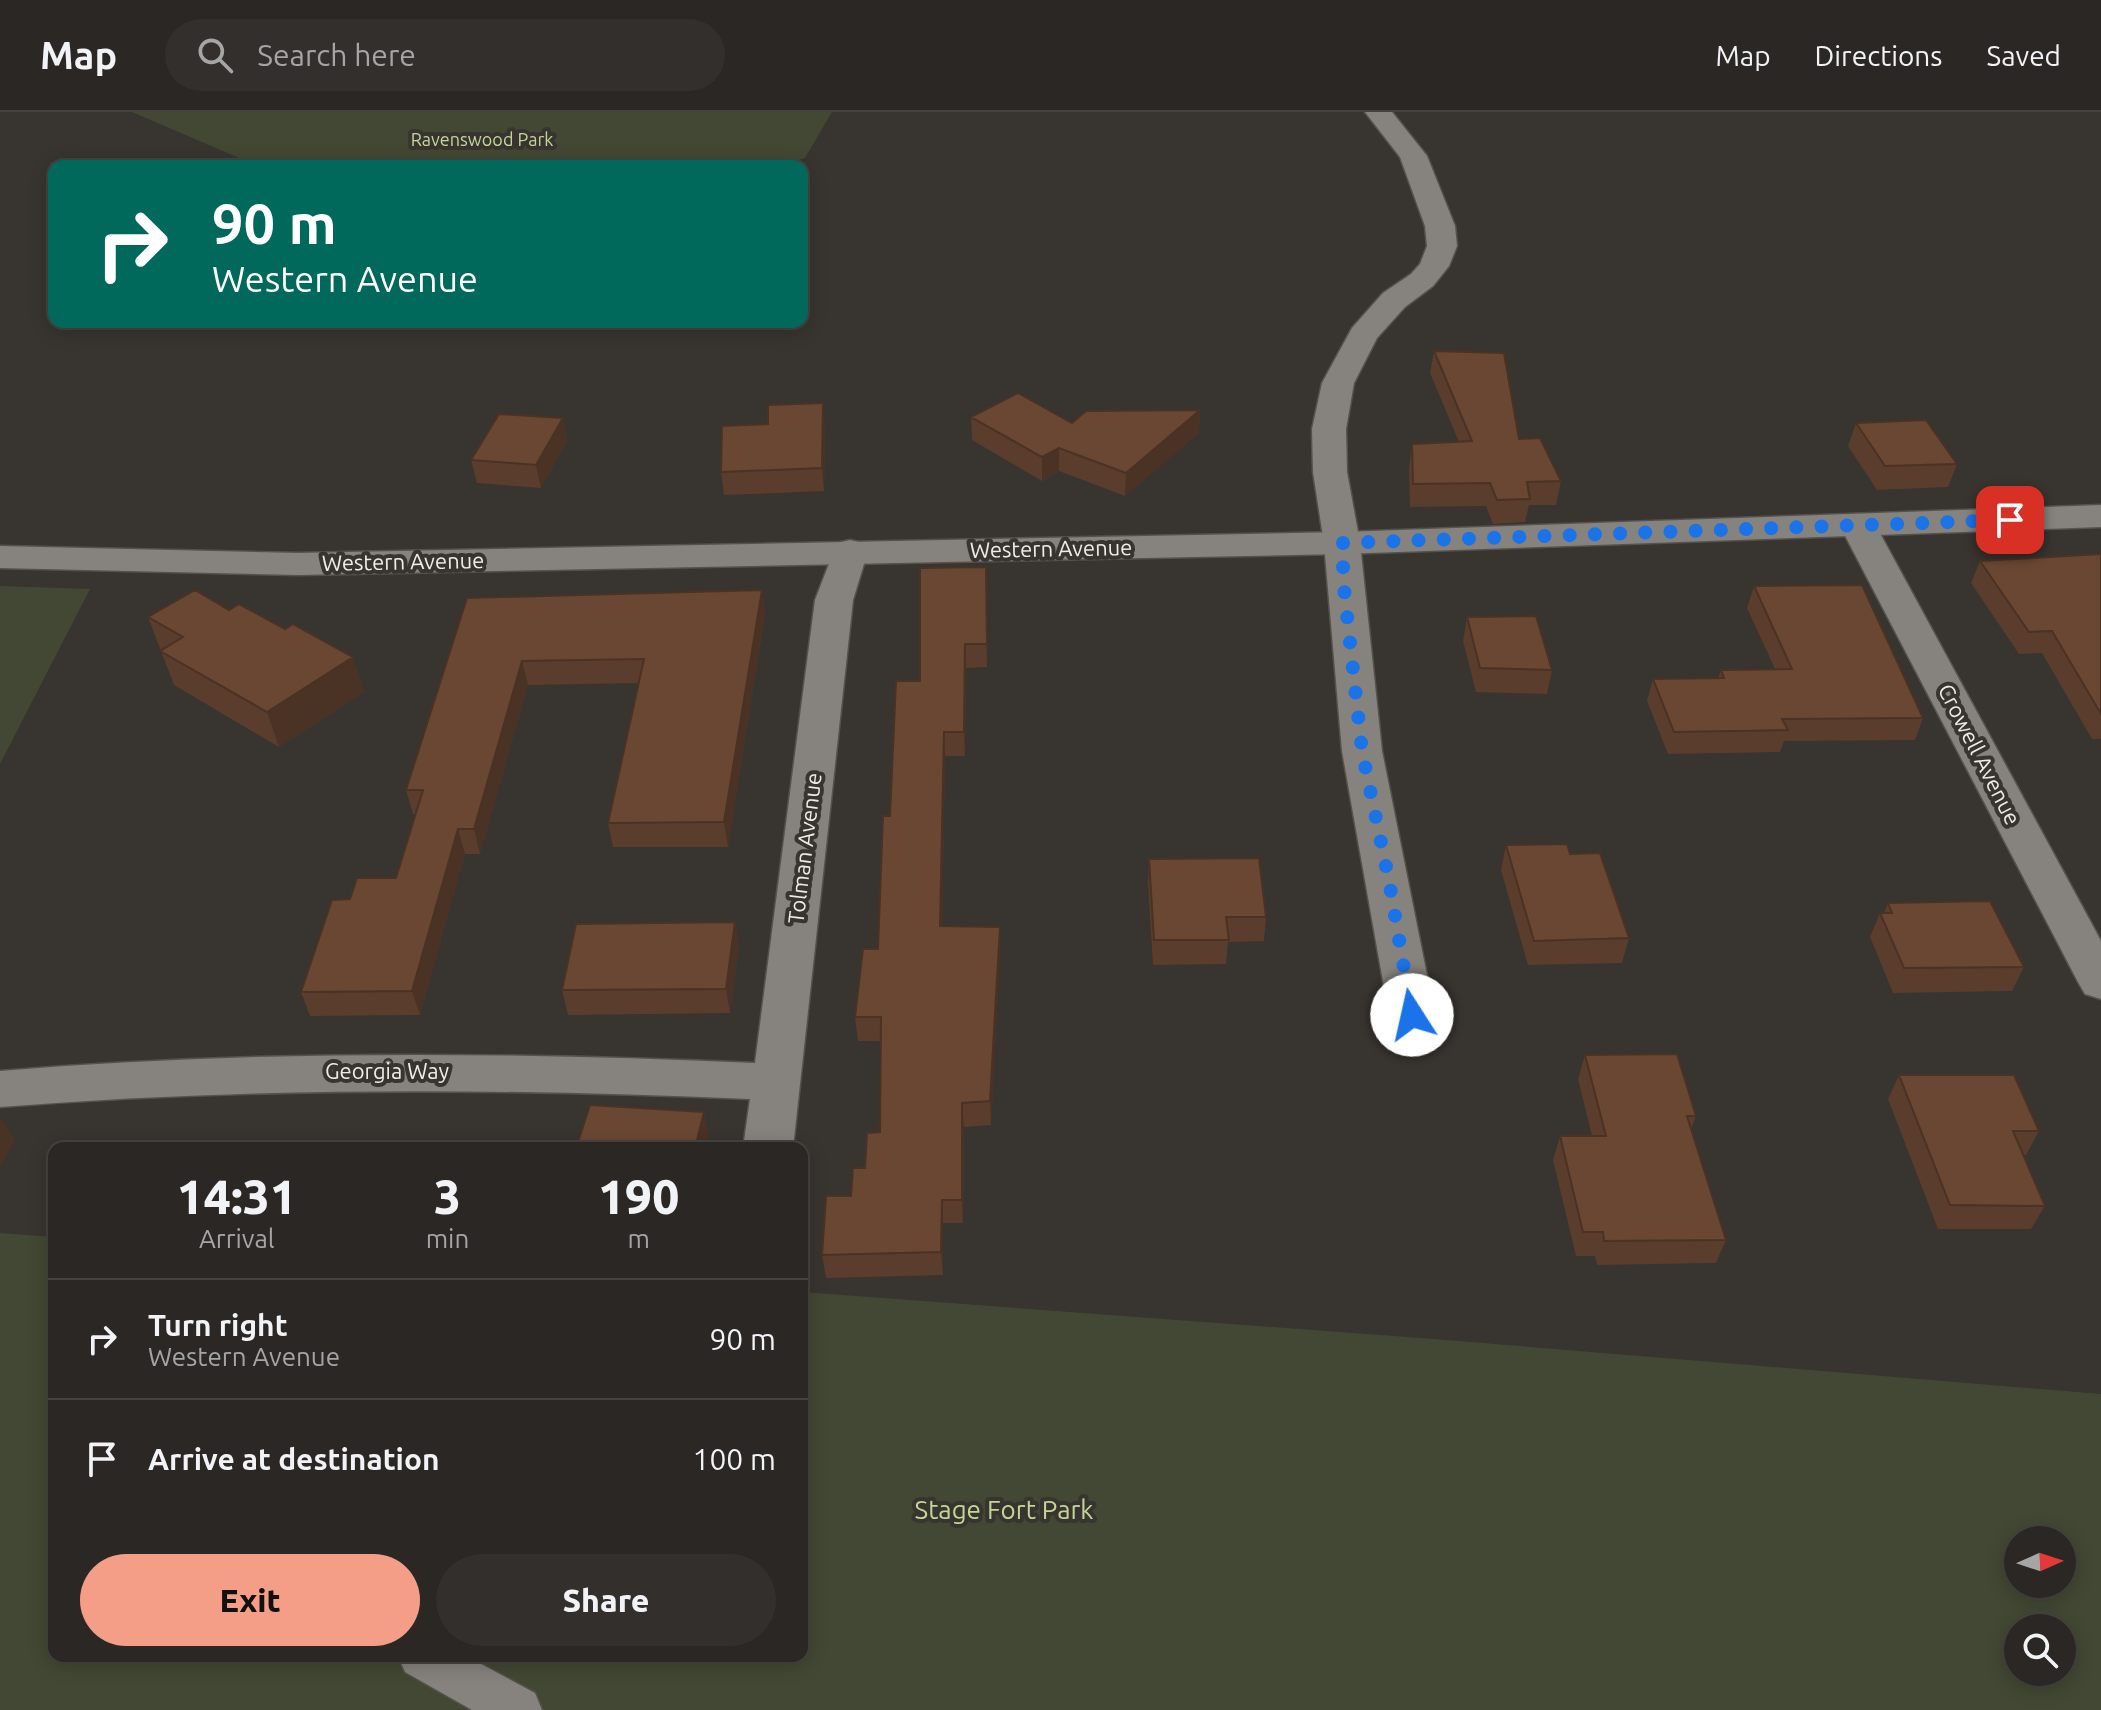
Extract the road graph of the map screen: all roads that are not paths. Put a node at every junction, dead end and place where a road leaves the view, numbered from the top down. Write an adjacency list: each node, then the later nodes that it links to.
1 (1378, 112): 4 (street)
2 (2101, 516): 3 (street, Western Avenue)
3 (1858, 526): 4 (street, Western Avenue); 7 (street, Crowell Avenue)
4 (1342, 543): 5 (street, Western Avenue); 8 (street)
5 (850, 551): 6 (street, Western Avenue); 9 (street, Tolman Avenue)
6 (0, 557)
7 (2101, 982)
8 (1412, 1015)
9 (775, 1082): 10 (street, Georgia Way); 11 (street, Tolman Avenue)
10 (0, 1089)
11 (769, 1142)
12 (432, 1662): 13 (lane)
13 (518, 1710)

